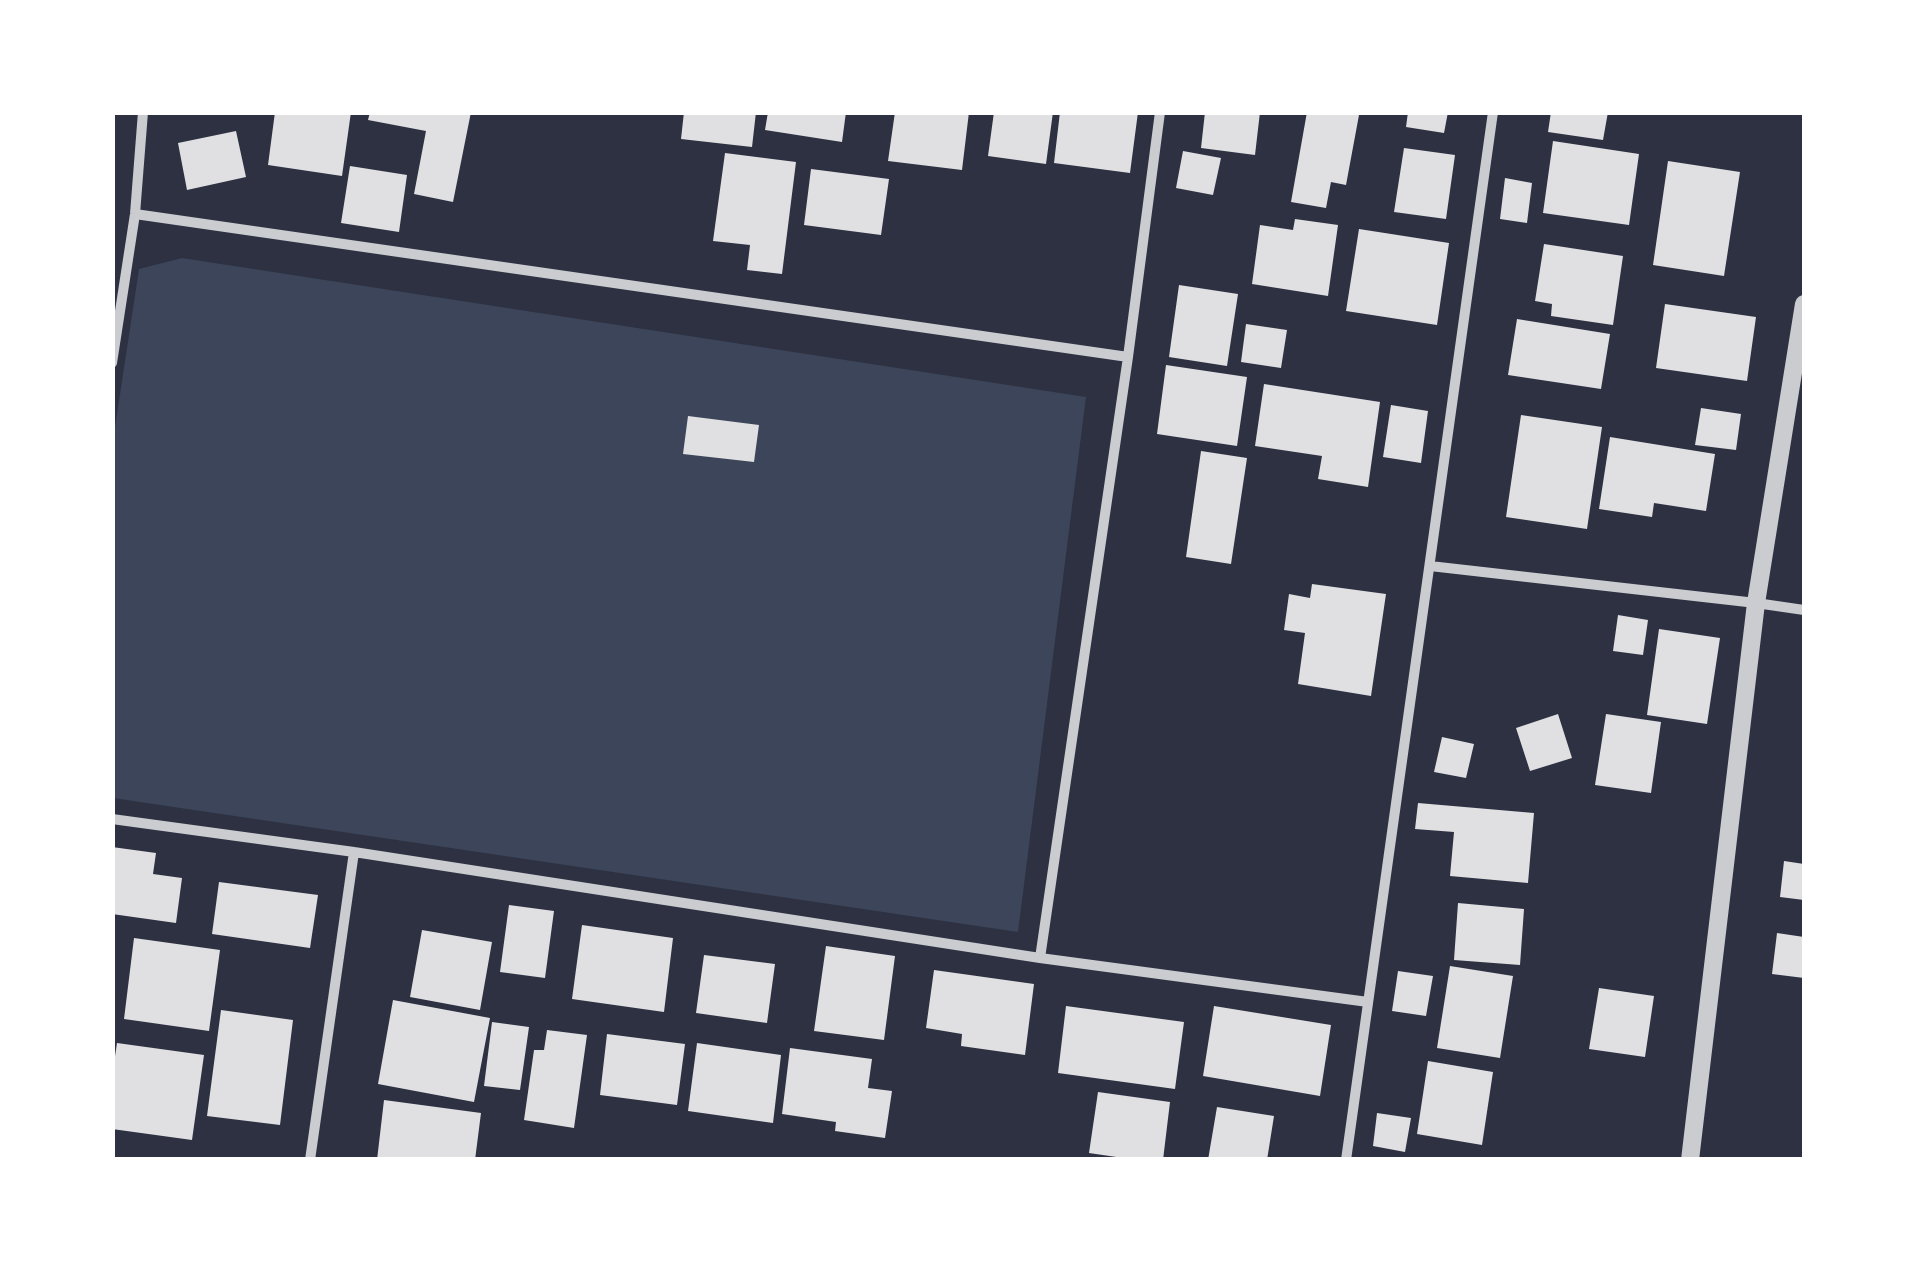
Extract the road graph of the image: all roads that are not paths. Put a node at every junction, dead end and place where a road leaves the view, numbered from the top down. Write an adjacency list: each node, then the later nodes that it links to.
1 (143, 112): 4 (street)
2 (1160, 112): 6 (street)
3 (1493, 112): 8 (street)
4 (135, 214): 6 (street); 7 (street)
5 (1804, 304): 9 (street)
6 (1128, 358): 13 (street)
7 (112, 362)
8 (1430, 566): 9 (street); 14 (street)
9 (1756, 603): 10 (street); 17 (street)
10 (1804, 610)
11 (112, 820): 12 (street)
12 (354, 852): 13 (street); 15 (street)
13 (1040, 958): 14 (street)
14 (1368, 1002): 16 (street)
15 (310, 1160)
16 (1346, 1160)
17 (1690, 1160)

